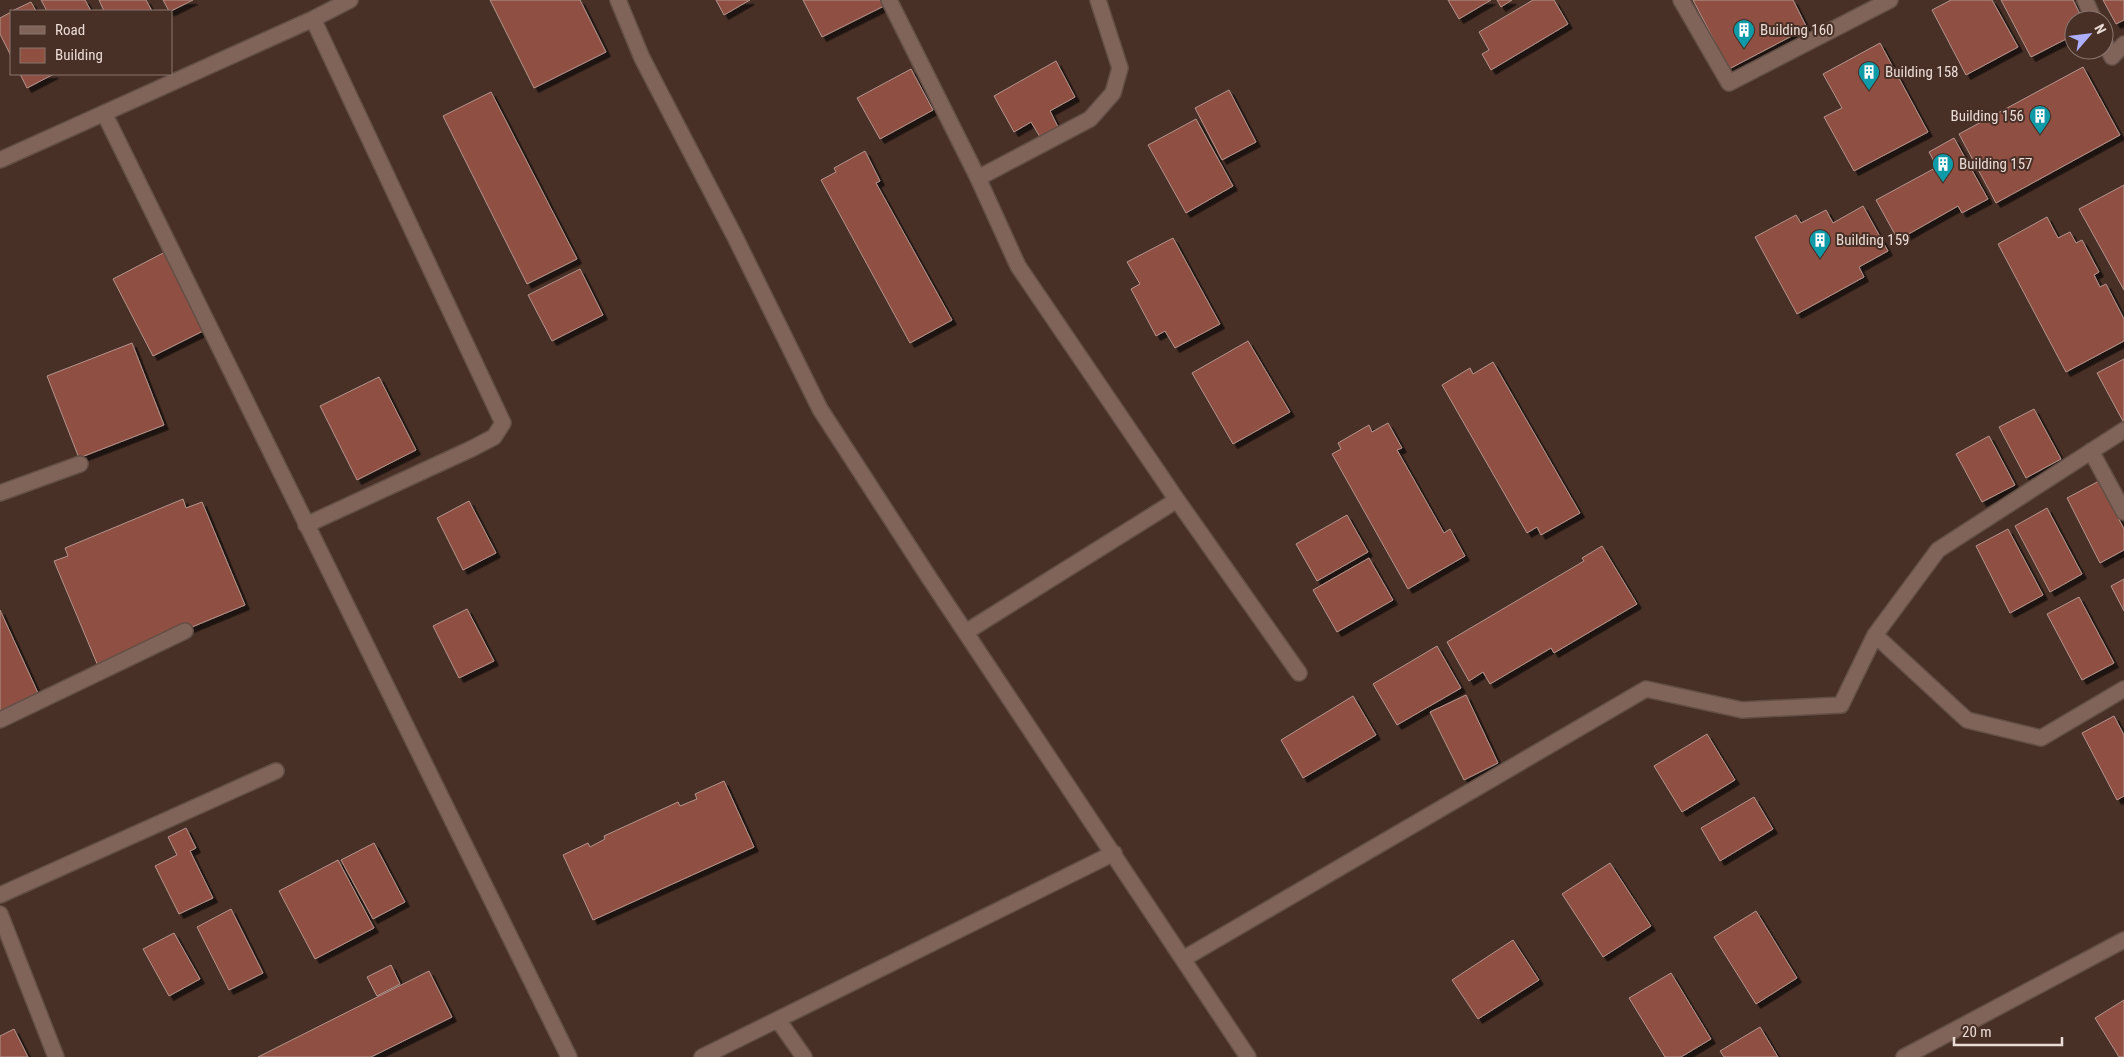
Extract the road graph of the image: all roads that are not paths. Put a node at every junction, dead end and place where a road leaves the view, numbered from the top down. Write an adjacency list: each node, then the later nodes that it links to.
1 (350, 0): 7 (street)
2 (618, 0): 21 (street)
3 (889, 0): 12 (street)
4 (1098, 0): 12 (street)
5 (1680, 0): 6 (street)
6 (1890, 0)
7 (312, 19): 10 (street); 19 (street)
8 (2124, 44): 9 (street)
9 (2114, 55)
10 (104, 113): 11 (street); 19 (street)
11 (0, 160)
12 (978, 178): 17 (street)
13 (2124, 430): 14 (street)
14 (2091, 451): 18 (street); 22 (street)
15 (80, 464): 16 (street)
16 (0, 493)
17 (1177, 500): 21 (street); 23 (street)
18 (2124, 512)
19 (306, 525): 34 (street)
20 (185, 631): 25 (street)
21 (966, 632): 27 (street)
22 (1875, 635): 24 (street); 31 (street)
23 (1299, 673)
24 (2124, 688)
25 (0, 720)
26 (276, 771): 28 (street)
27 (1114, 853): 31 (street); 32 (street)
28 (0, 895)
29 (0, 914): 33 (street)
30 (2124, 940): 38 (street)
31 (1183, 960): 37 (street)
32 (778, 1020): 35 (street); 36 (street)
33 (56, 1057)
34 (569, 1057)
35 (702, 1057)
36 (804, 1057)
37 (1248, 1057)
38 (1904, 1057)

